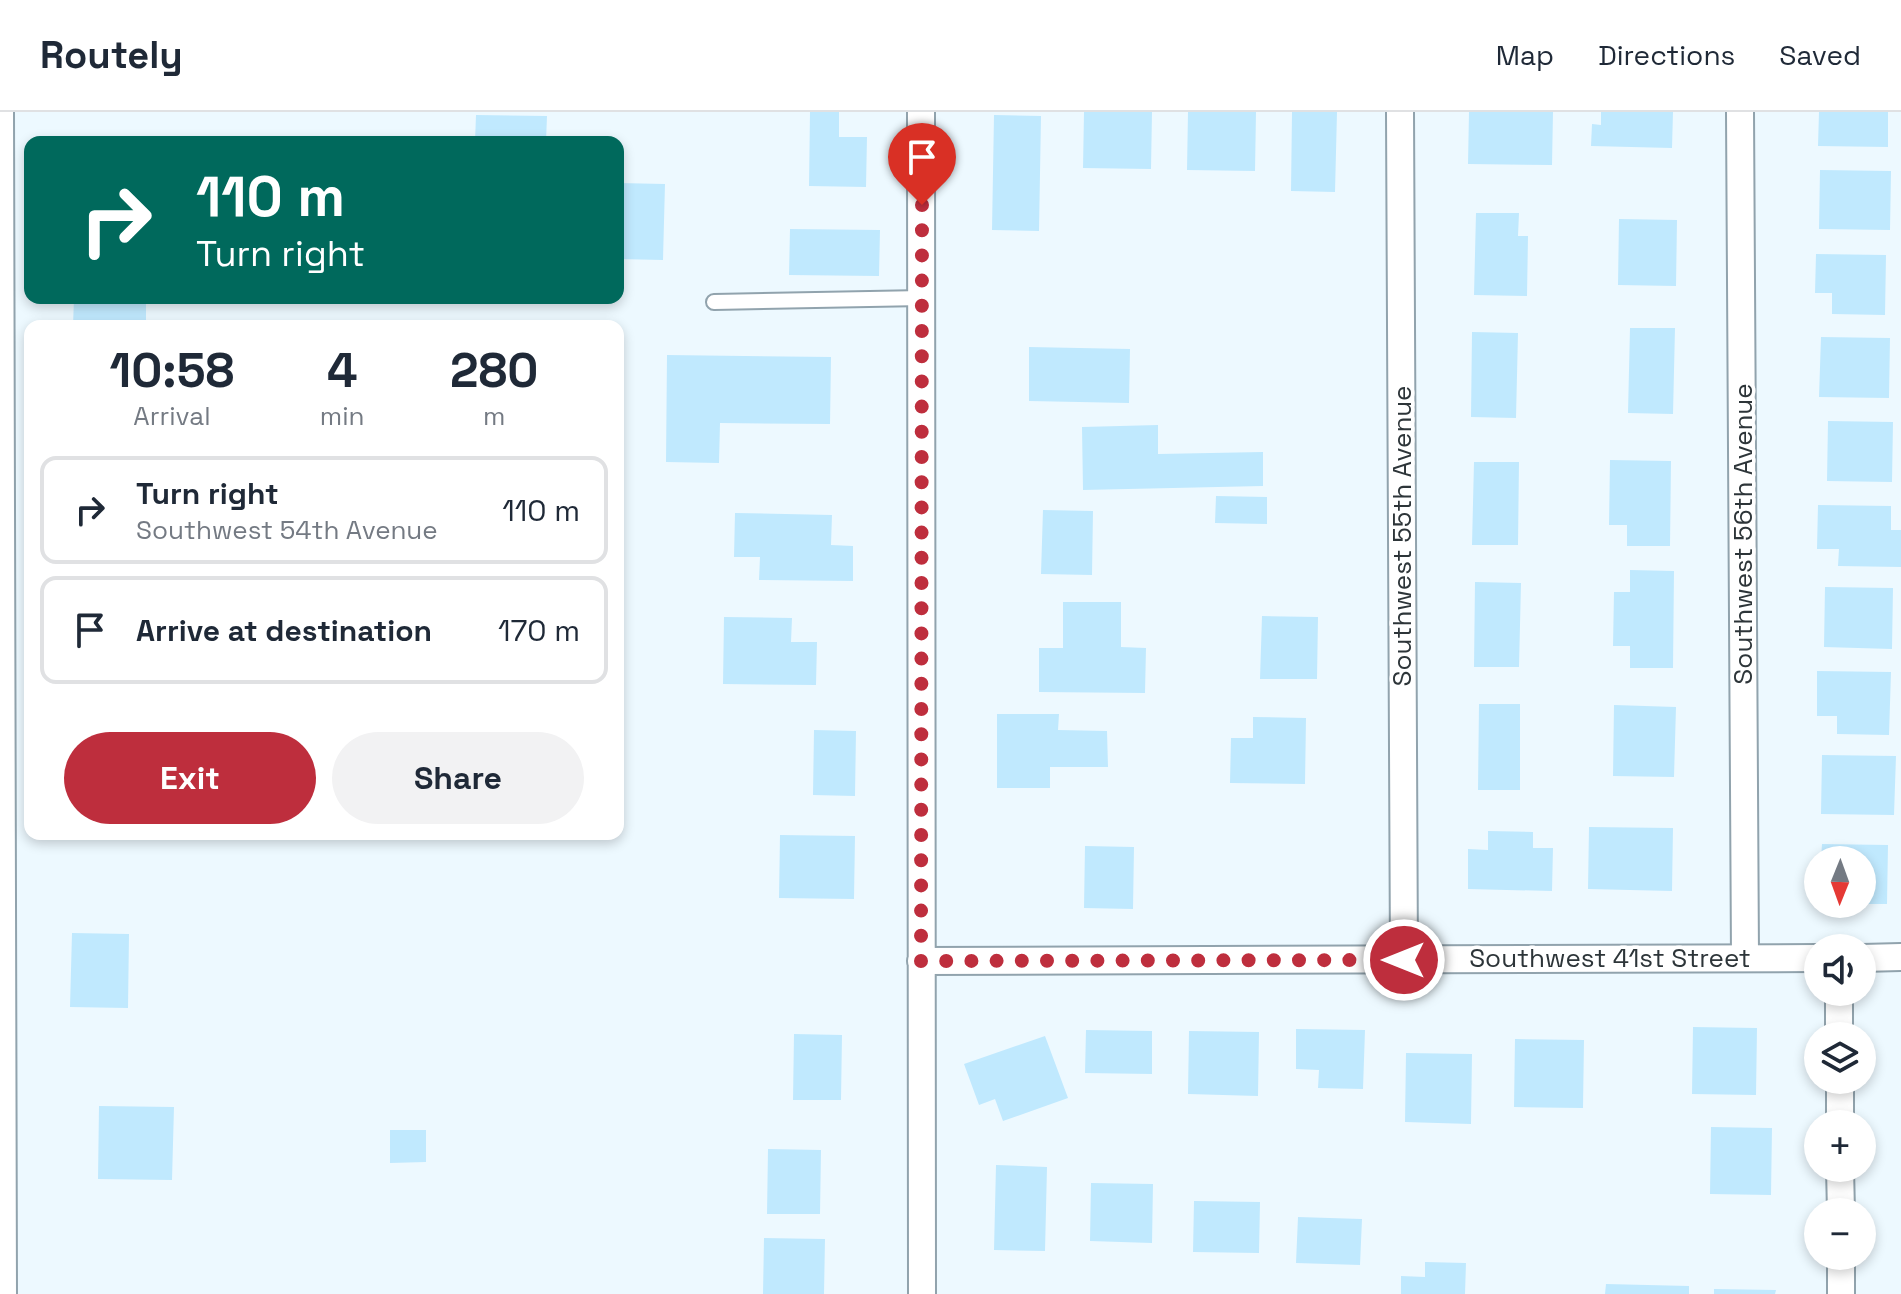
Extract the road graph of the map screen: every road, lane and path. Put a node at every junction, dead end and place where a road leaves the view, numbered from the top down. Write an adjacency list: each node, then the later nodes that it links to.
1 (0, 112): 7 (street)
2 (921, 112): 5 (street)
3 (1400, 112): 13 (street, Southwest 55th Avenue)
4 (1740, 112): 9 (street, Southwest 56th Avenue)
5 (923, 298): 6 (lane); 14 (street)
6 (714, 302)
7 (1, 719): 8 (street)
8 (1, 872): 16 (street)
9 (1745, 956): 11 (street, Southwest 41st Street); 13 (street, Southwest 41st Street)
10 (1901, 957): 12 (street)
11 (1804, 958)
12 (1876, 958)
13 (1404, 960): 14 (street, Southwest 41st Street)
14 (921, 961): 17 (street)
15 (1841, 1270): 18 (street)
16 (3, 1294)
17 (922, 1294)
18 (1841, 1294)

